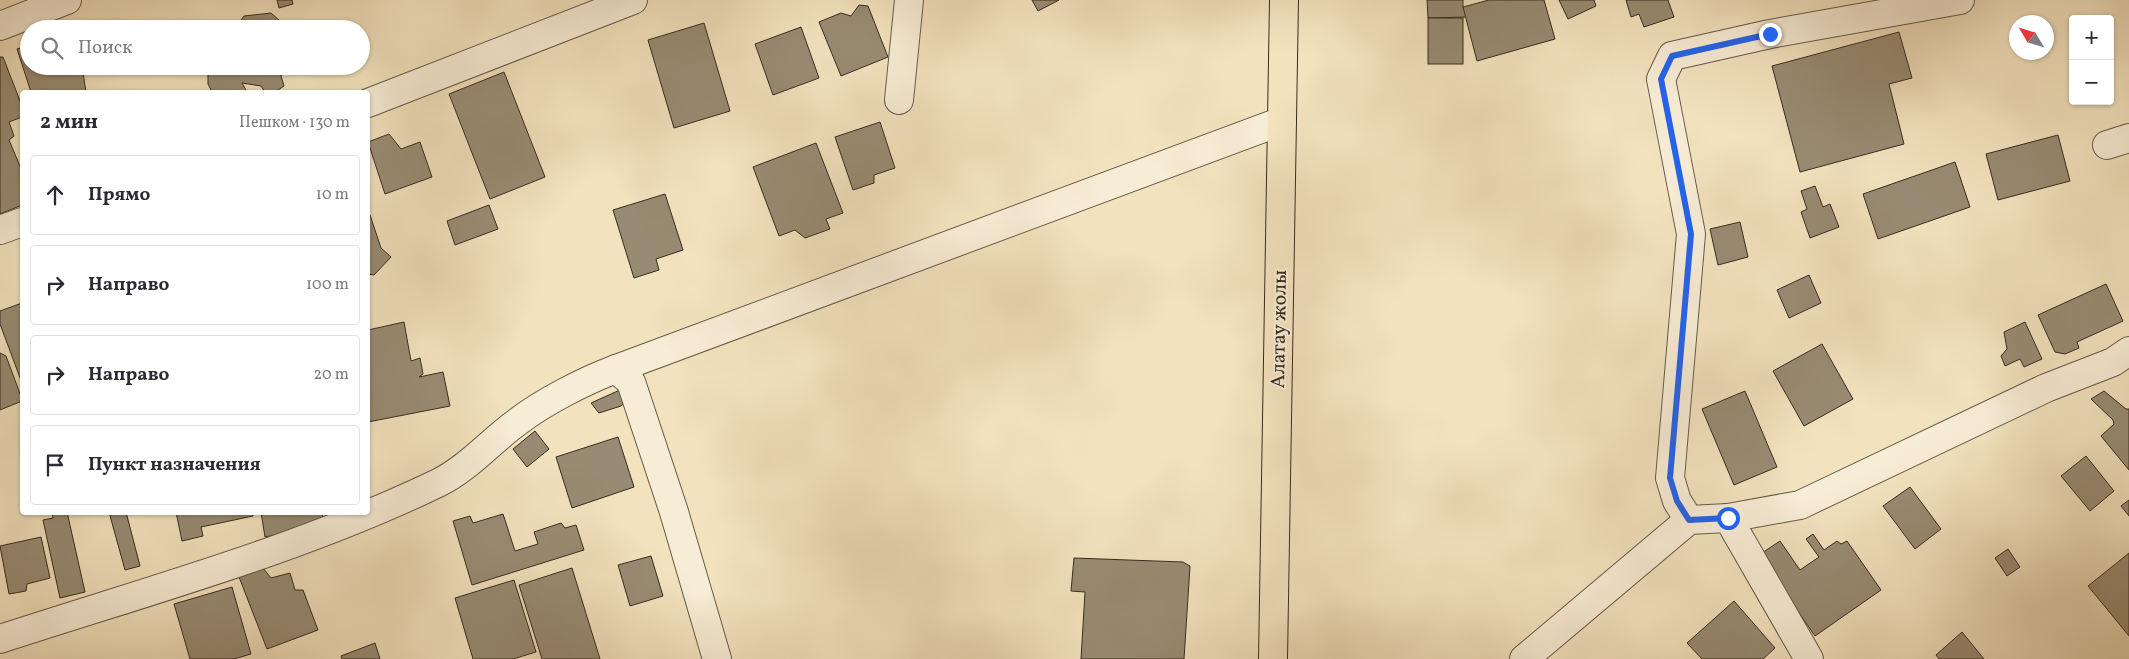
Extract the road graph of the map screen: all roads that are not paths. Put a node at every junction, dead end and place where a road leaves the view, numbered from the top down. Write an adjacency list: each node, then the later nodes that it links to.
1 (67, 0): 6 (street)
2 (633, 0): 8 (street)
3 (909, 0): 7 (street)
4 (1284, 0): 9 (main road, Алатау жолы)
5 (1960, 0): 17 (street)
6 (0, 26)
7 (899, 100)
8 (370, 102)
9 (1282, 121): 13 (street); 20 (main road, Алатау жолы)
10 (20, 223): 11 (street)
11 (0, 230)
12 (2129, 351): 16 (street)
13 (616, 369): 14 (street); 19 (street)
14 (370, 514)
15 (368, 515): 18 (street)
16 (1728, 518): 17 (street); 22 (street)
17 (1689, 520): 21 (street)
18 (0, 638)
19 (716, 659)
20 (1273, 659)
21 (1524, 659)
22 (1809, 659)

